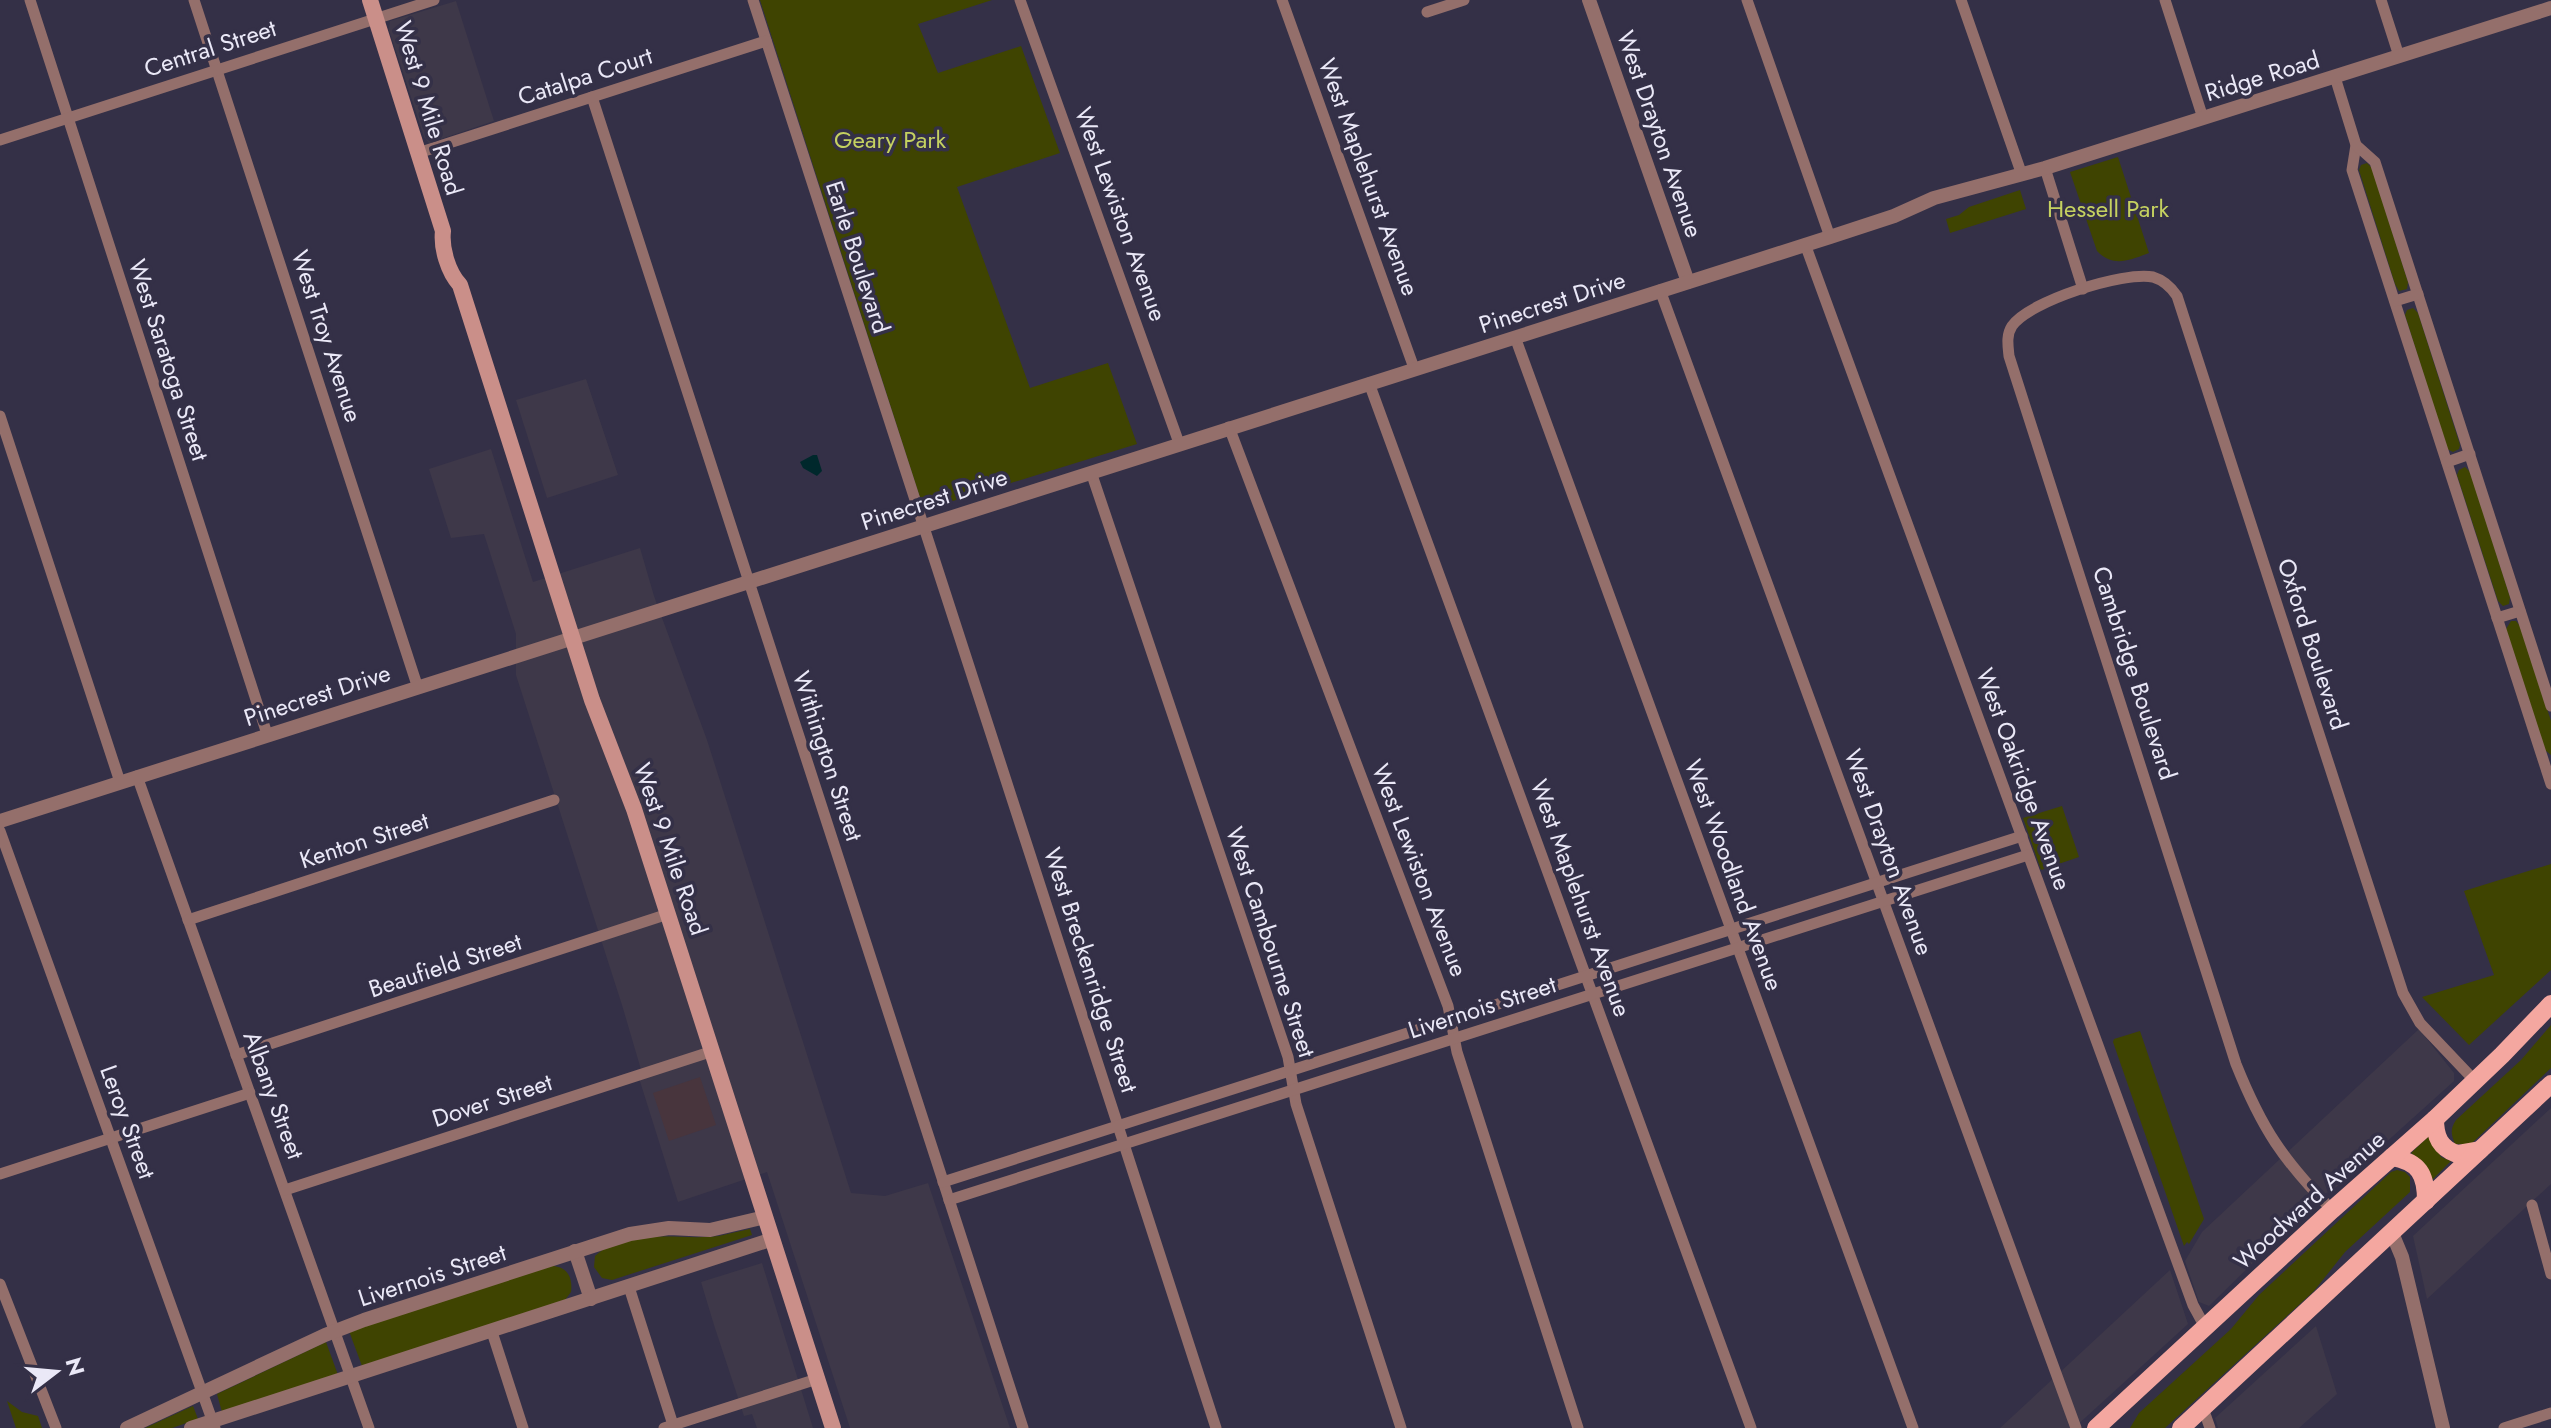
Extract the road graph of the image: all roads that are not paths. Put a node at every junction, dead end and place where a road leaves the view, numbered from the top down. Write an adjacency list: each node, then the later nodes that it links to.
1 (30, 0): 22 (street, West Saratoga Street)
2 (194, 0): 19 (street, West Troy Avenue)
3 (370, 0): 16 (main road, West 9 Mile Road)
4 (434, 0): 16 (street, Central Street)
5 (753, 0): 17 (street, Earle Boulevard)
6 (1020, 0): 42 (street, West Lewiston Avenue)
7 (1282, 0): 38 (street, West Maplehurst Avenue)
8 (1464, 0): 15 (street)
9 (1589, 0): 32 (street, West Drayton Avenue)
10 (1747, 0): 30 (street)
11 (1961, 0): 28 (street)
12 (2165, 0): 23 (street)
13 (2381, 0): 18 (street)
14 (2551, 8): 18 (street, Ridge Road)
15 (1427, 12)
16 (376, 18): 19 (street, Central Street); 26 (main road, West 9 Mile Road)
17 (766, 41): 21 (street, Catalpa Court); 46 (street, Earle Boulevard)
18 (2399, 56): 20 (street, Ridge Road)
19 (217, 69): 22 (street, Central Street); 51 (street, West Troy Avenue)
20 (2335, 77): 23 (street, Ridge Road); 25 (street)
21 (592, 97): 26 (street, Catalpa Court); 47 (street, Withington Street)
22 (68, 118): 24 (street, Central Street); 53 (street, West Saratoga Street)
23 (2203, 118): 27 (street, Ridge Road)
24 (0, 140)
25 (2356, 145): 35 (street); 36 (street)
26 (418, 153): 50 (main road, West 9 Mile Road)
27 (2045, 168): 28 (street, Ridge Road); 33 (street)
28 (2022, 175): 29 (street, Ridge Road)
29 (1888, 218): 30 (street, Pinecrest Drive)
30 (1830, 237): 31 (street, Pinecrest Drive)
31 (1805, 244): 32 (street, Pinecrest Drive); 61 (street, West Oakridge Avenue)
32 (1688, 282): 34 (street, Pinecrest Drive)
33 (2083, 289): 77 (street, Oxford Boulevard); 93 (street, Cambridge Boulevard)
34 (1660, 290): 37 (street, Pinecrest Drive); 63 (street, West Drayton Avenue)
35 (2418, 294): 36 (street); 43 (street)
36 (2395, 301): 44 (street)
37 (1515, 337): 38 (street, Pinecrest Drive); 67 (street, West Woodland Avenue)
38 (1414, 368): 39 (street, Pinecrest Drive)
39 (1369, 383): 41 (street, Pinecrest Drive); 69 (street, West Maplehurst Avenue)
40 (0, 416): 56 (street)
41 (1229, 427): 42 (street, Pinecrest Drive); 72 (street, West Lewiston Avenue)
42 (1179, 443): 45 (street, Pinecrest Drive)
43 (2470, 454): 44 (street); 48 (street)
44 (2447, 462): 49 (street)
45 (1091, 472): 46 (street, Pinecrest Drive); 76 (street, West Cambourne Street)
46 (923, 526): 47 (street, Pinecrest Drive); 82 (street, West Breckenridge Street)
47 (748, 582): 50 (street, Pinecrest Drive); 88 (street, Withington Street)
48 (2520, 611): 49 (street); 52 (street)
49 (2497, 618): 54 (street)
50 (573, 638): 51 (street, Pinecrest Drive); 65 (main road, West 9 Mile Road)
51 (417, 685): 53 (street, Pinecrest Drive)
52 (2551, 706)
53 (267, 734): 55 (street, Pinecrest Drive)
54 (2548, 766): 57 (street)
55 (137, 776): 56 (street, Pinecrest Drive); 66 (street, Albany Street)
56 (120, 782): 59 (street, Pinecrest Drive)
57 (2551, 784)
58 (554, 800): 66 (street, Kenton Street)
59 (0, 821)
60 (0, 831): 83 (street, Leroy Street)
61 (2022, 836): 62 (street, West Oakridge Avenue); 63 (street, Livernois Street)
62 (2028, 855): 64 (street, Livernois Street); 102 (street, West Oakridge Avenue)
63 (1877, 883): 64 (street, West Drayton Avenue); 67 (street, Livernois Street)
64 (1884, 902): 68 (street, Livernois Street); 125 (street, West Drayton Avenue)
65 (668, 914): 74 (main road, West 9 Mile Road); 75 (street, Beaufield Street)
66 (188, 920): 75 (street, Albany Street)
67 (1731, 930): 68 (street, West Woodland Avenue); 69 (street, Livernois Street)
68 (1738, 948): 70 (street, Livernois Street); 124 (street, West Woodland Avenue)
69 (1586, 977): 70 (street, West Maplehurst Avenue); 72 (street, Livernois Street)
70 (1592, 995): 73 (street, Livernois Street); 123 (street, West Maplehurst Avenue)
71 (2551, 1004): 77 (main road, Woodward Avenue)
72 (1451, 1021): 73 (street, West Lewiston Avenue); 76 (street, Livernois Street)
73 (1455, 1039): 79 (street, Livernois Street); 122 (street, West Lewiston Avenue)
74 (713, 1051): 89 (street, Dover Street); 94 (main road, West 9 Mile Road)
75 (236, 1055): 80 (street, Albany Street)
76 (1291, 1071): 79 (street, West Cambourne Street); 82 (street, Livernois Street)
77 (2475, 1081): 81 (main road, Woodward Avenue)
78 (2551, 1084): 85 (main road)
79 (1294, 1090): 84 (street, Livernois Street); 121 (street, West Cambourne Street)
80 (250, 1093): 83 (street); 89 (street, Albany Street)
81 (2435, 1119): 85 (main road); 86 (main road, Woodward Avenue)
82 (1118, 1126): 84 (street, West Breckenridge Street); 88 (street, Livernois Street)
83 (111, 1138): 87 (street); 107 (street, Leroy Street)
84 (1124, 1144): 90 (street, Livernois Street); 120 (street, West Breckenridge Street)
85 (2482, 1149): 91 (main road)
86 (2392, 1157): 91 (main road); 93 (main road, Woodward Avenue)
87 (0, 1174)
88 (943, 1182): 90 (street, Withington Street)
89 (285, 1190): 103 (street, Albany Street)
90 (949, 1200): 119 (street, Withington Street)
91 (2426, 1201): 95 (main road)
92 (2532, 1205): 98 (street)
93 (2332, 1210): 102 (main road, Woodward Avenue)
94 (765, 1217): 96 (main road, West 9 Mile Road); 97 (street, Livernois Street)
95 (2392, 1233): 108 (main road); 129 (street)
96 (773, 1239): 100 (street); 106 (main road, West 9 Mile Road)
97 (575, 1251): 101 (street); 103 (street, Livernois Street)
98 (2551, 1274)
99 (0, 1284): 113 (street)
100 (629, 1287): 101 (street); 112 (street)
101 (591, 1299): 104 (street)
102 (2205, 1327): 110 (main road, Woodward Avenue)
103 (335, 1331): 105 (street, Albany Street); 107 (street, Livernois Street)
104 (492, 1332): 105 (street); 117 (street)
105 (353, 1377): 111 (street); 116 (street, Albany Street)
106 (817, 1379): 112 (street); 118 (main road, West 9 Mile Road)
107 (202, 1393): 111 (street, Leroy Street); 114 (street, Livernois Street)
108 (2203, 1408): 127 (main road); 128 (street)
109 (2551, 1413): 130 (street)
110 (2111, 1422): 126 (main road, Woodward Avenue)
111 (214, 1425): 115 (street)
112 (670, 1427)
113 (56, 1428)
114 (127, 1428)
115 (191, 1428)
116 (369, 1428)
117 (523, 1428)
118 (833, 1428)
119 (1023, 1428)
120 (1216, 1428)
121 (1401, 1428)
122 (1578, 1428)
123 (1751, 1428)
124 (1913, 1428)
125 (2076, 1428)
126 (2096, 1428)
127 (2181, 1428)
128 (2210, 1428)
129 (2443, 1428)
130 (2504, 1428)

